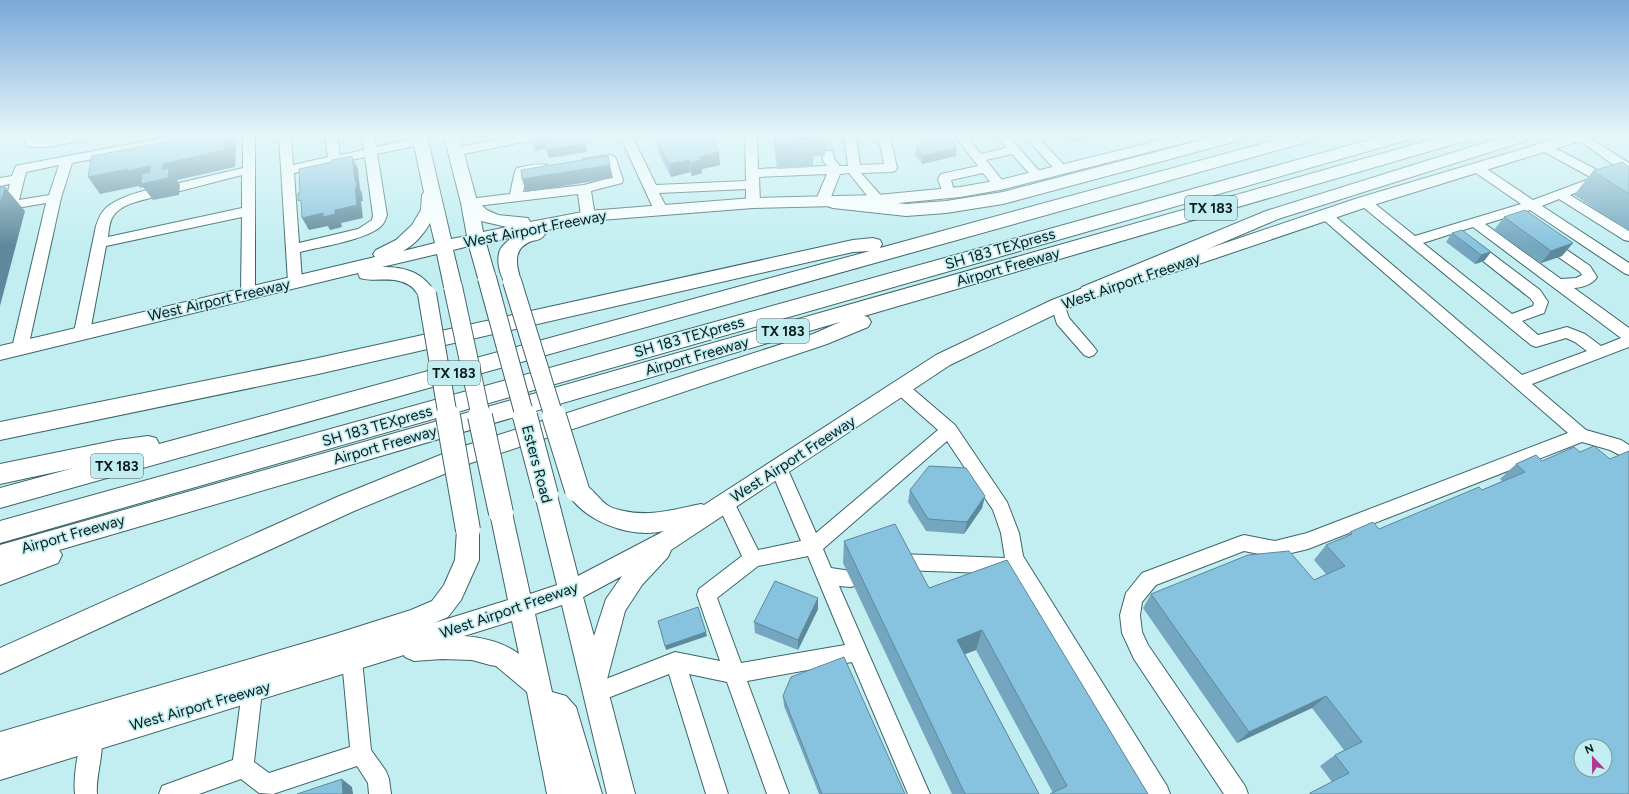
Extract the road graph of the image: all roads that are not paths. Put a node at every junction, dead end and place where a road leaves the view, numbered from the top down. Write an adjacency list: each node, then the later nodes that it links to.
1 (19, 173): 32 (street)
2 (62, 173): 44 (street)
3 (237, 173): 36 (street)
4 (249, 173): 52 (street)
5 (288, 173): 66 (street)
6 (373, 173): 66 (street)
7 (428, 173): 37 (main road)
8 (460, 173): 48 (main road, Esters Road)
9 (521, 173): 43 (street)
10 (615, 173): 38 (street)
11 (644, 173): 39 (street)
12 (752, 173): 33 (street)
13 (802, 173): 33 (street)
14 (835, 173): 46 (street)
15 (855, 173): 45 (street)
16 (956, 173): 41 (street)
17 (991, 173): 35 (street)
18 (1035, 173): 30 (street)
19 (1050, 173): 30 (main road, West Airport Freeway)
20 (1096, 173): 46 (highway)
21 (1173, 173): 59 (highway, TX 183)
22 (1238, 173): 95 (highway, SH 183 TEXpress)
23 (1270, 173): 96 (highway, SH 183 TEXpress)
24 (1333, 173): 69 (highway, Airport Freeway / TX 183)
25 (1408, 173): 72 (highway)
26 (1460, 173): 47 (main road, West Airport Freeway)
27 (1485, 173): 50 (street)
28 (1593, 173): 31 (street)
29 (1614, 173): 31 (street)
30 (1038, 176): 35 (main road, West Airport Freeway)
31 (1602, 178): 42 (street)
32 (18, 179): 34 (street); 44 (street)
33 (752, 179): 39 (street); 49 (street)
34 (0, 182)
35 (1000, 185): 41 (main road, West Airport Freeway)
36 (180, 187)
37 (431, 187): 65 (main road); 68 (main road)
38 (584, 189): 43 (street); 55 (street)
39 (652, 189): 51 (street)
40 (154, 193): 64 (street)
41 (949, 194): 45 (main road, West Airport Freeway)
42 (1561, 195): 50 (street); 61 (street)
43 (516, 197): 48 (street)
44 (54, 198): 79 (street)
45 (878, 200): 46 (main road, West Airport Freeway)
46 (828, 202): 49 (main road, West Airport Freeway)
47 (1364, 202): 54 (main road, West Airport Freeway); 63 (street)
48 (469, 203): 55 (main road); 62 (main road, Esters Road)
49 (753, 203): 51 (main road, West Airport Freeway)
50 (1532, 205): 53 (street); 67 (street)
51 (661, 210): 55 (main road, West Airport Freeway)
52 (249, 211): 64 (street); 73 (street)
53 (1505, 213): 56 (street); 57 (street)
54 (1325, 215): 72 (main road, West Airport Freeway); 83 (street)
55 (588, 216): 62 (main road, West Airport Freeway); 93 (main road, bridge)
56 (1517, 221)
57 (1474, 222): 58 (street); 71 (street)
58 (1450, 229): 63 (street); 75 (street)
59 (952, 234): 86 (highway); 87 (highway, TX 183)
60 (1536, 234): 71 (street)
61 (1629, 237)
62 (476, 239): 65 (main road, West Airport Freeway); 106 (main road, Esters Road, bridge)
63 (1413, 240): 75 (street)
64 (100, 243): 76 (street)
65 (444, 246): 68 (main road, West Airport Freeway); 107 (main road, bridge)
66 (292, 249): 70 (street)
67 (1629, 270)
68 (343, 271): 70 (main road, West Airport Freeway)
69 (959, 281): 94 (highway, Airport Freeway / TX 183); 111 (highway)
70 (295, 282): 73 (main road, West Airport Freeway); 118 (main road, bridge)
71 (1558, 284): 77 (street)
72 (1089, 292): 74 (main road, West Airport Freeway)
73 (248, 293): 76 (main road, West Airport Freeway)
74 (1058, 305): 80 (street); 84 (main road, West Airport Freeway)
75 (1510, 320): 82 (street)
76 (82, 332): 79 (main road, West Airport Freeway)
77 (1629, 336)
78 (1629, 341): 82 (street)
79 (20, 348): 81 (main road, West Airport Freeway)
80 (1089, 351)
81 (0, 352)
82 (1599, 352): 83 (street)
83 (1520, 382): 88 (street)
84 (901, 388): 85 (street); 90 (main road, West Airport Freeway)
85 (949, 430): 98 (street); 102 (street)
86 (0, 431)
87 (234, 433): 91 (highway); 92 (highway, TX 183)
88 (1581, 435): 89 (street); 133 (street)
89 (1629, 453)
90 (779, 468): 93 (main road, West Airport Freeway); 98 (street)
91 (0, 474)
92 (0, 498)
93 (722, 506): 97 (main road, West Airport Freeway); 100 (street)
94 (168, 507): 99 (highway, Airport Freeway / TX 183); 103 (highway)
95 (0, 519)
96 (0, 532)
97 (670, 539): 106 (main road, West Airport Freeway); 114 (main road)
98 (813, 547): 100 (street); 104 (street)
99 (0, 556)
100 (754, 559): 113 (street)
101 (901, 562): 102 (street)
102 (1019, 566): 132 (street)
103 (0, 574)
104 (827, 576): 105 (street); 109 (street)
105 (851, 579)
106 (570, 592): 107 (main road, West Airport Freeway); 114 (main road, Esters Road)
107 (521, 608): 108 (main road, West Airport Freeway); 116 (main road)
108 (378, 652): 110 (main road, West Airport Freeway); 116 (main road)
109 (858, 652): 113 (street); 131 (street)
110 (352, 660): 115 (main road, West Airport Freeway); 119 (street)
111 (0, 661)
112 (675, 662): 113 (street); 114 (street); 129 (street)
113 (735, 674): 130 (street)
114 (594, 689): 128 (main road, Esters Road)
115 (252, 691): 117 (main road, West Airport Freeway); 121 (street)
116 (539, 694): 126 (main road); 127 (main road)
117 (92, 738): 120 (main road, West Airport Freeway); 123 (street)
118 (0, 744)
119 (361, 754): 122 (street); 125 (street)
120 (0, 767)
121 (243, 767): 122 (street); 124 (street)
122 (267, 789)
123 (86, 794)
124 (170, 794)
125 (380, 794)
126 (561, 794)
127 (588, 794)
128 (621, 794)
129 (717, 794)
130 (778, 794)
131 (919, 794)
132 (1160, 794)
133 (1237, 794)

